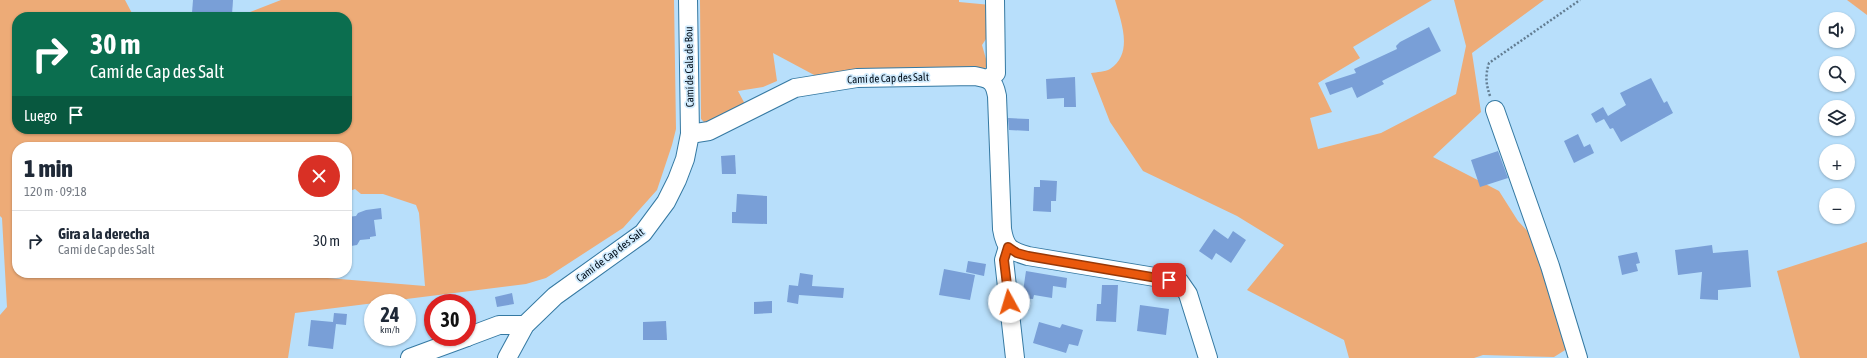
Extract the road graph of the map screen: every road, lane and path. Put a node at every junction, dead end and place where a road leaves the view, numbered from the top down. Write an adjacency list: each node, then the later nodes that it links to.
1 (688, 0): 7 (street, Camí de Cala de Bou)
2 (995, 0): 4 (street)
3 (1580, 0): 5 (path)
4 (988, 79): 7 (street, Camí de Cap des Salt); 8 (street)
5 (1486, 85)
6 (1495, 110): 16 (street)
7 (690, 134): 9 (street, Camí de Cap des Salt)
8 (1008, 247): 14 (street); 15 (street)
9 (525, 325): 10 (street); 13 (street, Camí de Cap des Salt)
10 (476, 334)
11 (443, 346): 12 (street)
12 (410, 358)
13 (507, 358)
14 (1015, 358)
15 (1208, 358)
16 (1578, 358)

